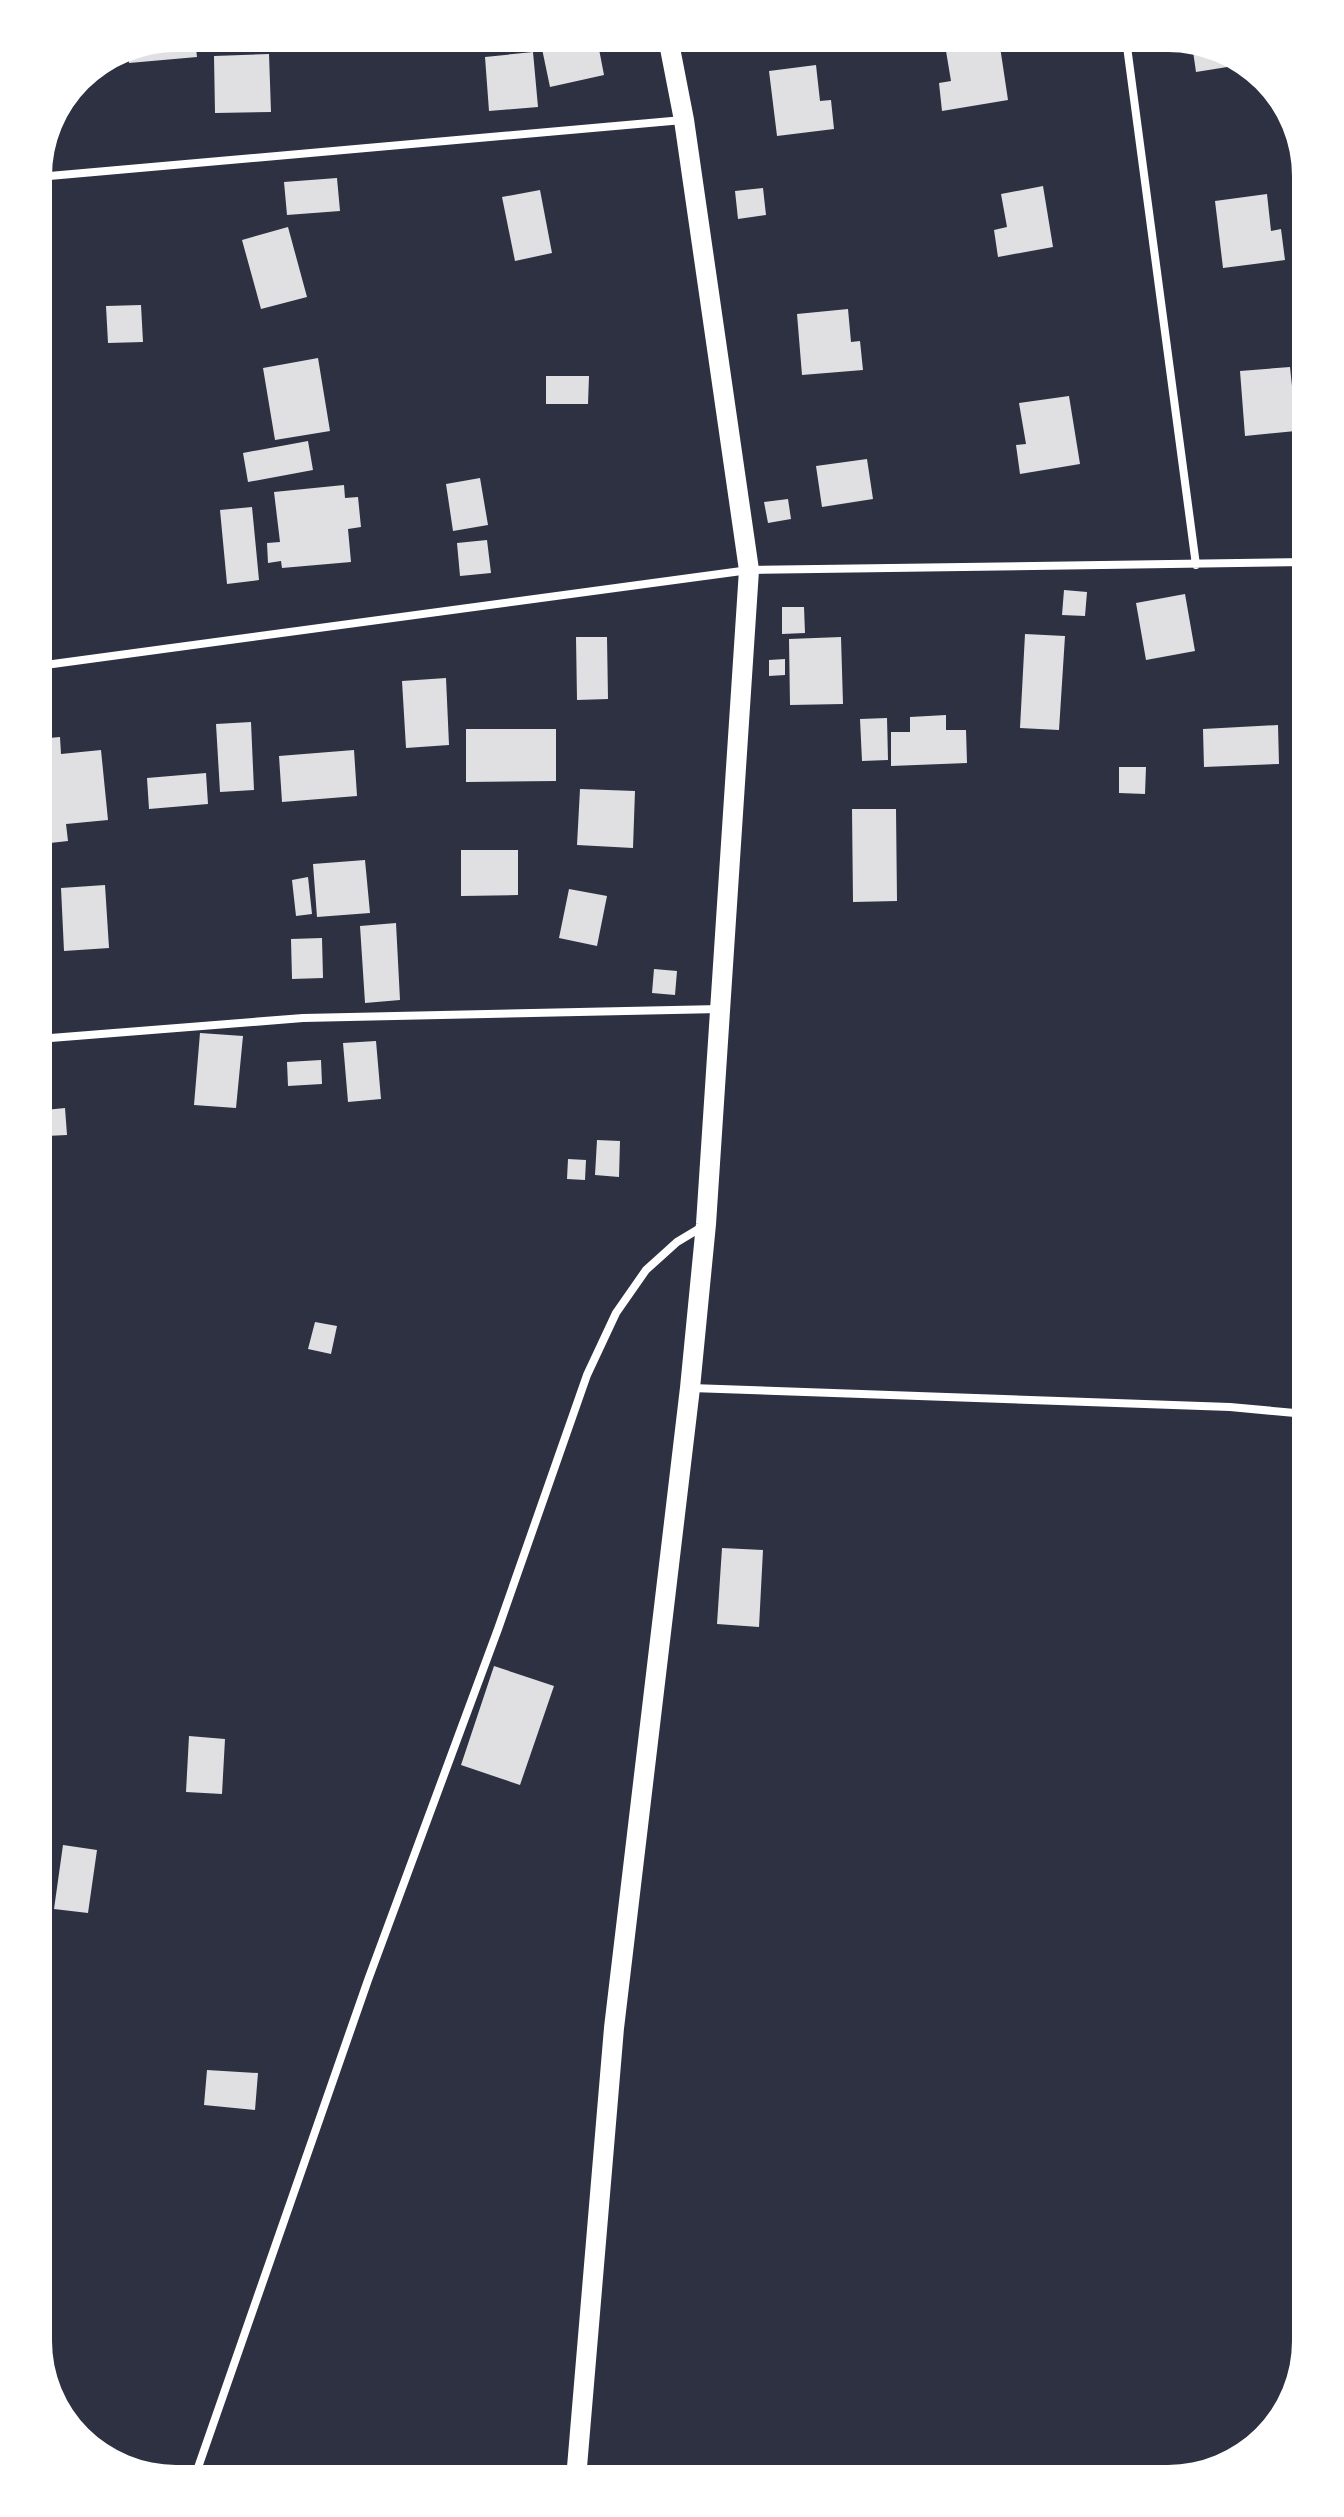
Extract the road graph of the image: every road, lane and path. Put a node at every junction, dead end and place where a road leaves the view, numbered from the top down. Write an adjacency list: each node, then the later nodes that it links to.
1 (671, 52): 3 (main road)
2 (1128, 52): 6 (street)
3 (684, 120): 4 (street); 7 (main road)
4 (52, 176)
5 (1292, 562): 6 (street)
6 (1196, 565): 7 (street)
7 (749, 570): 8 (street); 9 (main road)
8 (52, 664)
9 (720, 1009): 10 (street); 11 (main road)
10 (52, 1038)
11 (706, 1224): 12 (main road); 14 (street)
12 (690, 1388): 13 (street); 15 (main road)
13 (1292, 1413)
14 (199, 2465)
15 (577, 2465)

